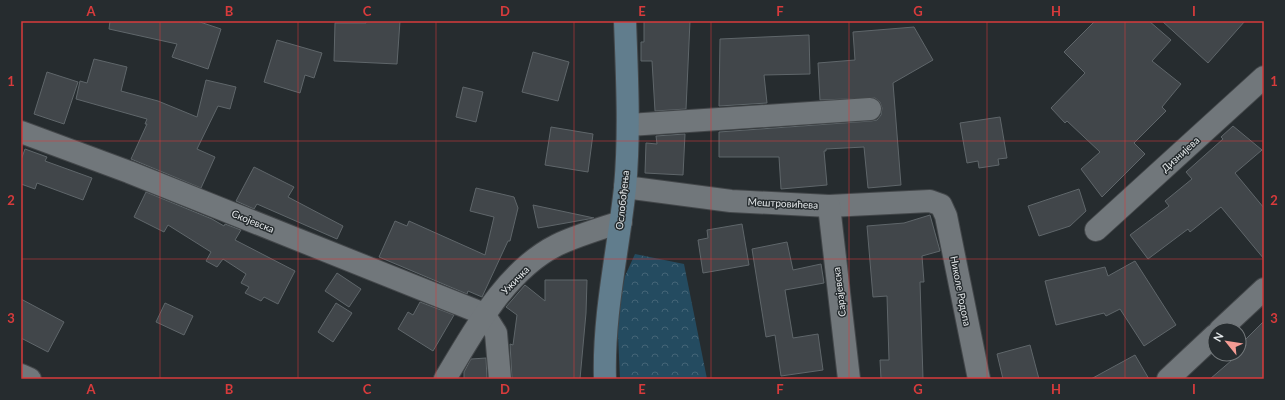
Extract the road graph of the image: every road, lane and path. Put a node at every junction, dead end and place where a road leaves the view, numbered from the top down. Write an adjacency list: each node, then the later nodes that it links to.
1 (625, 21): 4 (street, Ослобођења)
2 (1264, 77): 10 (street, Дизнијева)
3 (870, 109): 4 (street)
4 (629, 125): 6 (street, Ослобођења)
5 (21, 132): 12 (street, Скојевска)
6 (625, 187): 8 (street, Мештровићева); 9 (street, Ослобођења)
7 (941, 205): 8 (street, Мештровићева); 21 (street, Николе Родопа)
8 (829, 206): 20 (street, Сарајевска)
9 (621, 222): 12 (street, Ужичка); 19 (street, Ослобођења)
10 (1096, 230)
11 (1264, 289): 13 (street)
12 (484, 314): 17 (street, Ужичка); 18 (street)
13 (1229, 322)
14 (1207, 342): 22 (street)
15 (21, 375): 16 (street)
16 (30, 379)
17 (445, 379)
18 (500, 379)
19 (605, 379)
20 (849, 379)
21 (979, 379)
22 (1168, 379)

